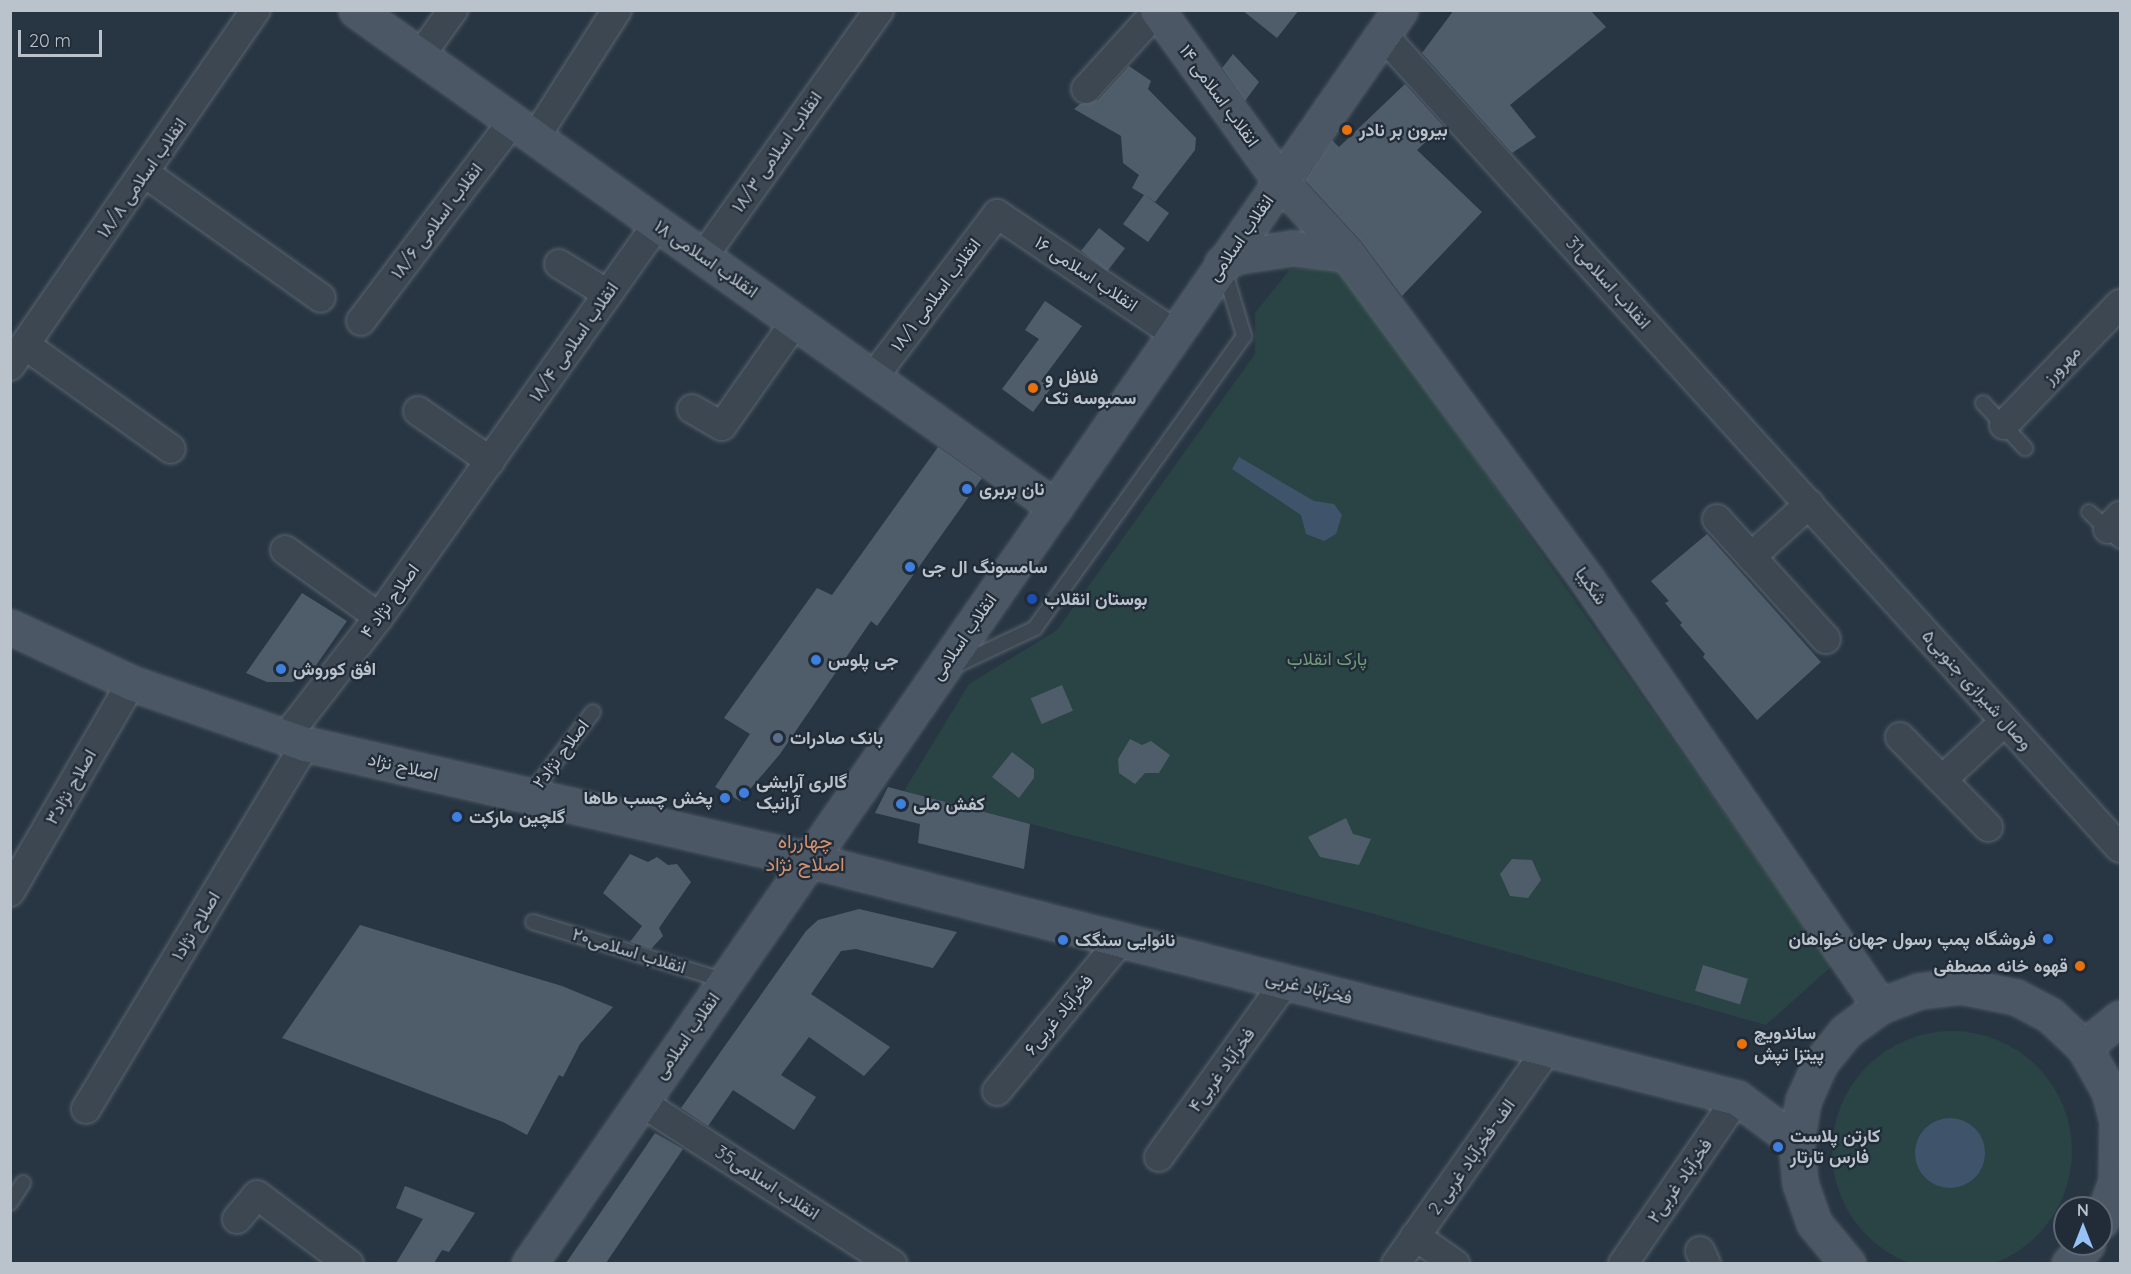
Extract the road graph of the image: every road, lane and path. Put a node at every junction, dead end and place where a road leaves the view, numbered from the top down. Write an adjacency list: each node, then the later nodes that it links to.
1 (256, 10): 11 (street, ۱۸/۸ انقلاب اسلامی)
2 (356, 10): 8 (main road, ۱۸ انقلاب اسلامی)
3 (453, 10): 8 (street)
4 (617, 10): 10 (street, ۱۸/۶ انقلاب اسلامی)
5 (879, 10): 16 (street, ۱۸/۳ انقلاب اسلامی)
6 (1157, 11): 9 (street); 12 (main road, ۱۴ انقلاب اسلامی)
7 (1392, 23): 12 (main road, انقلاب اسلامی); 34 (street, 31انقلاب اسلامی)
8 (420, 56): 10 (main road, ۱۸ انقلاب اسلامی)
9 (1086, 89)
10 (524, 130): 14 (main road, ۱۸ انقلاب اسلامی); 22 (street, ۱۸/۶ انقلاب اسلامی)
11 (146, 174): 20 (street); 25 (street, ۱۸/۸ انقلاب اسلامی)
12 (1281, 182): 15 (main road, شکیبا); 17 (main road, انقلاب اسلامی)
13 (997, 214): 24 (street, ۱۶ انقلاب اسلامی); 26 (street, ۱۸/۱ انقلاب اسلامی)
14 (657, 224): 16 (main road, ۱۸ انقلاب اسلامی); 19 (street, ۱۸/۴ انقلاب اسلامی)
15 (1347, 254): 17 (main road); 59 (main road, شکیبا)
16 (703, 256): 23 (main road, ۱۸ انقلاب اسلامی)
17 (1222, 262): 24 (main road, انقلاب اسلامی); 43 (lane)
18 (559, 264): 19 (street)
19 (608, 294): 33 (street, ۱۸/۴ انقلاب اسلامی)
20 (321, 298)
21 (2121, 304): 30 (street, مهرورز)
22 (361, 321)
23 (795, 322): 26 (main road, ۱۸ انقلاب اسلامی); 28 (street)
24 (1175, 334): 35 (main road, انقلاب اسلامی)
25 (15, 358): 32 (street)
26 (875, 375): 35 (main road, ۱۸ انقلاب اسلامی)
27 (1983, 403): 30 (lane)
28 (692, 409)
29 (418, 411): 33 (street)
30 (2004, 425): 31 (lane)
31 (2025, 448)
32 (171, 449)
33 (490, 461): 40 (street, ۴ اصلاح نژاد)
34 (1809, 504): 37 (street, 31انقلاب اسلامی); 39 (street)
35 (1055, 507): 43 (main road, انقلاب اسلامی)
36 (1717, 519): 39 (street)
37 (1833, 531): 46 (street, ۵وصال شیرازی جنوبی)
38 (285, 550): 40 (street)
39 (1751, 557): 42 (street)
40 (379, 617): 48 (street, ۴ اصلاح نژاد)
41 (10, 627): 44 (main road, اصلاح نژاد)
42 (1826, 639)
43 (940, 673): 53 (main road, انقلاب اسلامی)
44 (131, 683): 48 (main road, اصلاح نژاد); 54 (street, اصلاح نژاد۳)
45 (593, 712): 50 (lane, اصلاح نژاد۲)
46 (2005, 721): 49 (street); 52 (street, ۵وصال شیرازی جنوبی)
47 (1900, 737): 49 (street)
48 (295, 741): 50 (main road, اصلاح نژاد); 66 (street, اصلاح نژاد۱)
49 (1942, 780): 51 (street)
50 (528, 797): 53 (main road, اصلاح نژاد)
51 (1988, 827)
52 (2121, 848)
53 (809, 860): 56 (main road, فخرآباد غربی); 57 (main road, انقلاب اسلامی)
54 (10, 892)
55 (533, 922): 57 (lane, انقلاب اسلامی۲۰)
56 (1120, 940): 58 (main road, فخرآباد غربی); 63 (street, ۶فخرآباد غربی)
57 (726, 981): 65 (main road, انقلاب اسلامی)
58 (1285, 982): 62 (main road, فخرآباد غربی); 68 (street, ۴فخرآباد غربی)
59 (1880, 1006): 61 (main road); 67 (main road)
60 (2121, 1018): 61 (main road)
61 (2084, 1047): 70 (main road)
62 (1547, 1050): 64 (main road, فخرآباد غربی); 73 (street, 2 الف-فخرآباد غربی)
63 (997, 1091)
64 (1737, 1098): 67 (main road, فخرآباد غربی); 79 (street, ۲فخرآباد غربی)
65 (641, 1102): 75 (main road, انقلاب اسلامی); 76 (street, 35انقلاب اسلامی)
66 (86, 1109)
67 (1796, 1142): 80 (main road)
68 (1159, 1157)
69 (23, 1184): 71 (lane)
70 (2113, 1197)
71 (10, 1203)
72 (237, 1219): 74 (street)
73 (1415, 1236): 77 (street, 2 الف-فخرآباد غربی); 78 (street)
74 (349, 1263)
75 (529, 1263)
76 (892, 1263)
77 (1396, 1263)
78 (1455, 1263)
79 (1623, 1263)
80 (1848, 1263)

